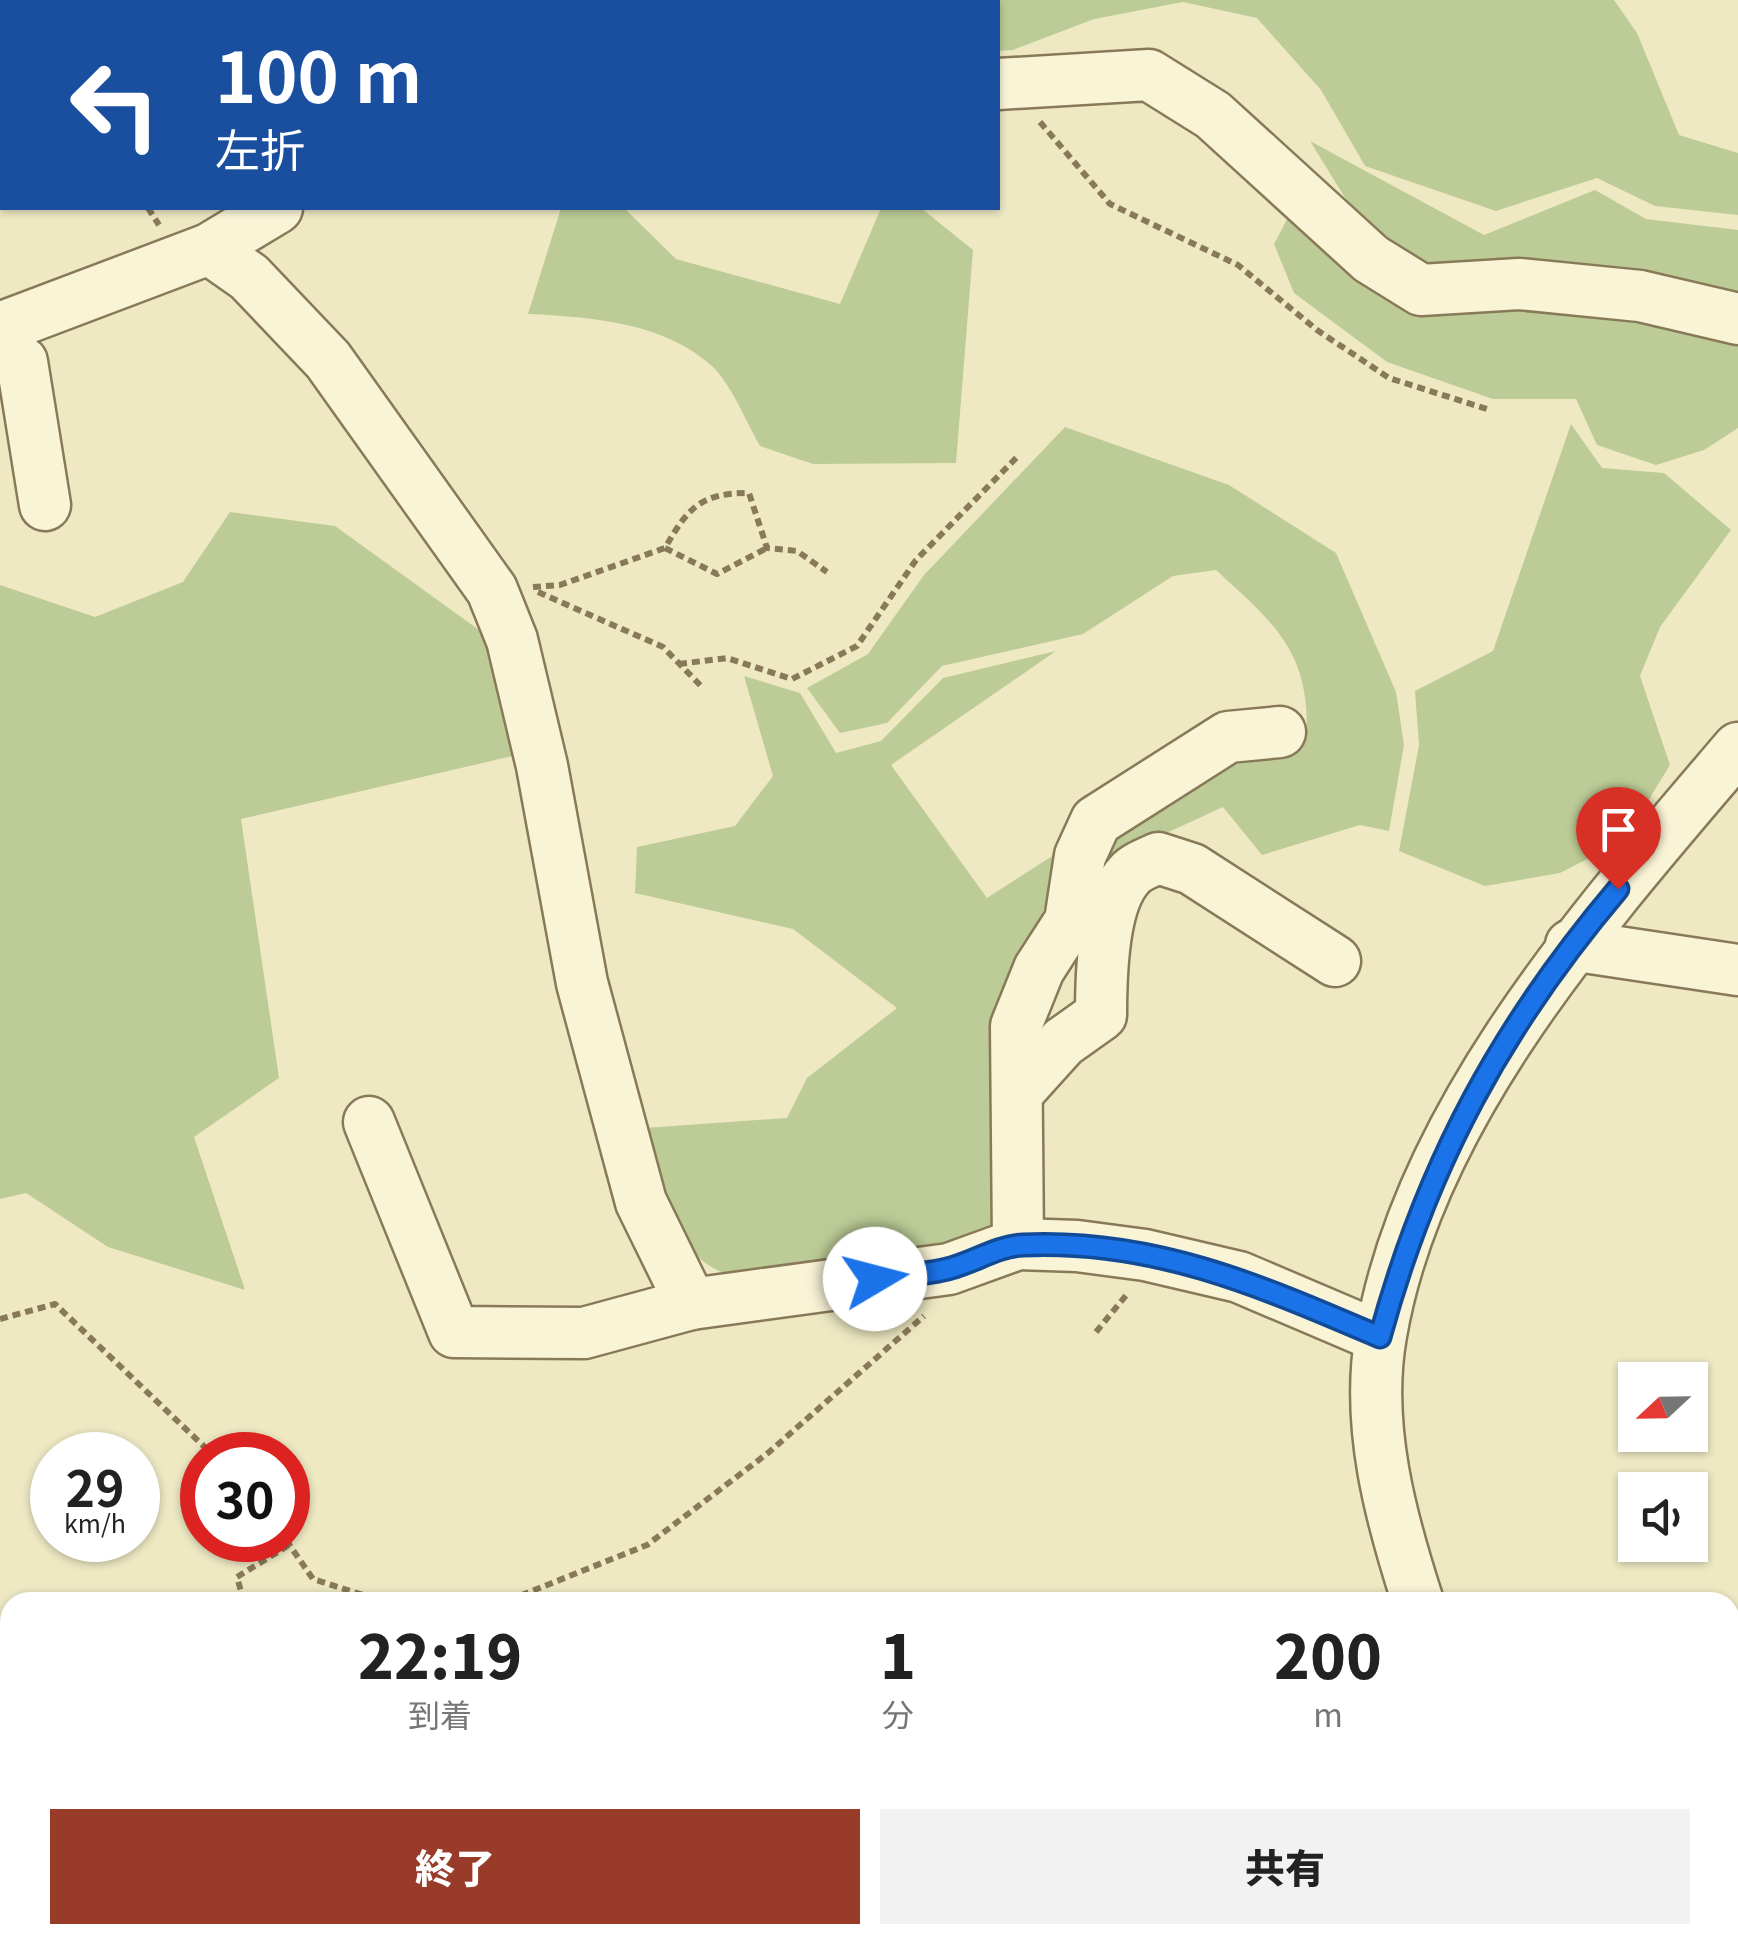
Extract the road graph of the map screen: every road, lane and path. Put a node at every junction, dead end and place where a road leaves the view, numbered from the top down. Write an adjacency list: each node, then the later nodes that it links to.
1 (1002, 83): 4 (street); 7 (path)
2 (274, 210): 3 (street)
3 (209, 250): 5 (street); 24 (street)
4 (1738, 319)
5 (0, 328)
6 (0, 347): 9 (street)
7 (1490, 410)
8 (1018, 456): 13 (path)
9 (44, 505)
10 (665, 548): 11 (path); 11 (path); 13 (path)
11 (767, 548): 12 (path)
12 (827, 572)
13 (679, 664): 14 (path)
14 (702, 687)
15 (1280, 732): 20 (street)
16 (1738, 748): 17 (street)
17 (1571, 945): 19 (street); 26 (street)
18 (1335, 961): 20 (street)
19 (1738, 970)
20 (1017, 1094): 22 (street)
21 (369, 1122): 24 (street)
22 (1018, 1244): 23 (street); 26 (street)
23 (949, 1269): 24 (street); 32 (path)
24 (691, 1304)
25 (0, 1318): 27 (path)
26 (1380, 1337): 33 (street)
27 (189, 1432)
28 (259, 1562): 30 (path)
29 (302, 1562): 31 (path)
30 (241, 1592)
31 (354, 1592)
32 (530, 1592)
33 (1415, 1592)

